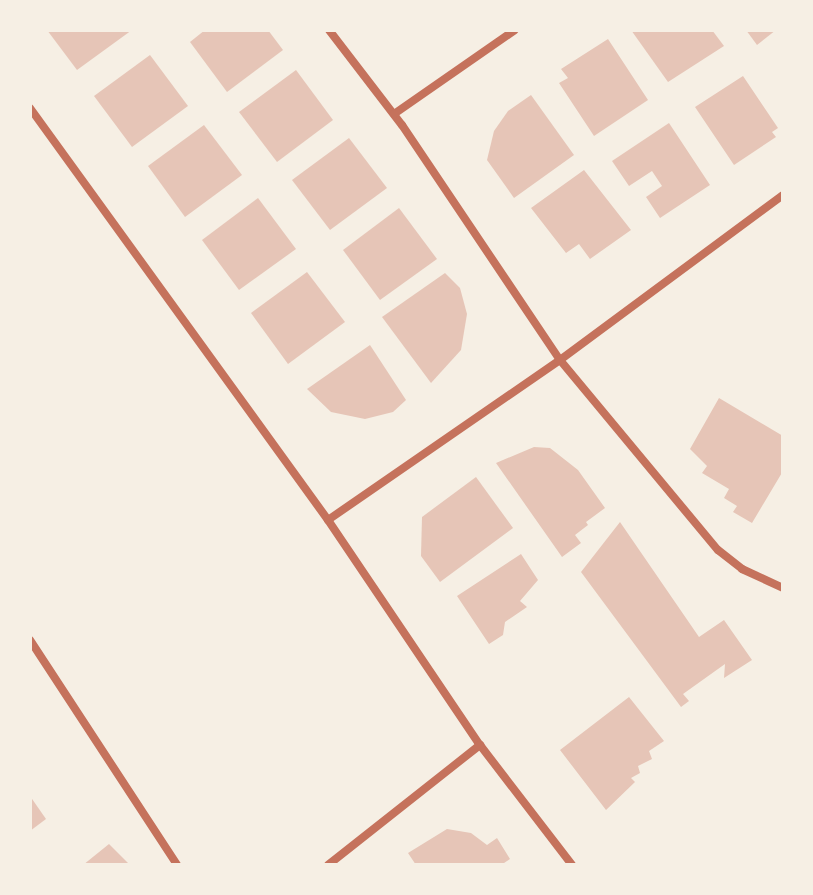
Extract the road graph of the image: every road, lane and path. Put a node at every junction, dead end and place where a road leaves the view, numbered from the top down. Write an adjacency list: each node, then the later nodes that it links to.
1 (329, 30): 4 (street)
2 (515, 30): 4 (street)
3 (30, 108): 7 (street)
4 (394, 114): 6 (street)
5 (783, 195): 6 (street)
6 (560, 360): 7 (street); 8 (street)
7 (328, 520): 10 (street)
8 (783, 588)
9 (30, 640): 11 (street)
10 (480, 745): 12 (street); 13 (street)
11 (177, 865)
12 (328, 865)
13 (572, 865)

